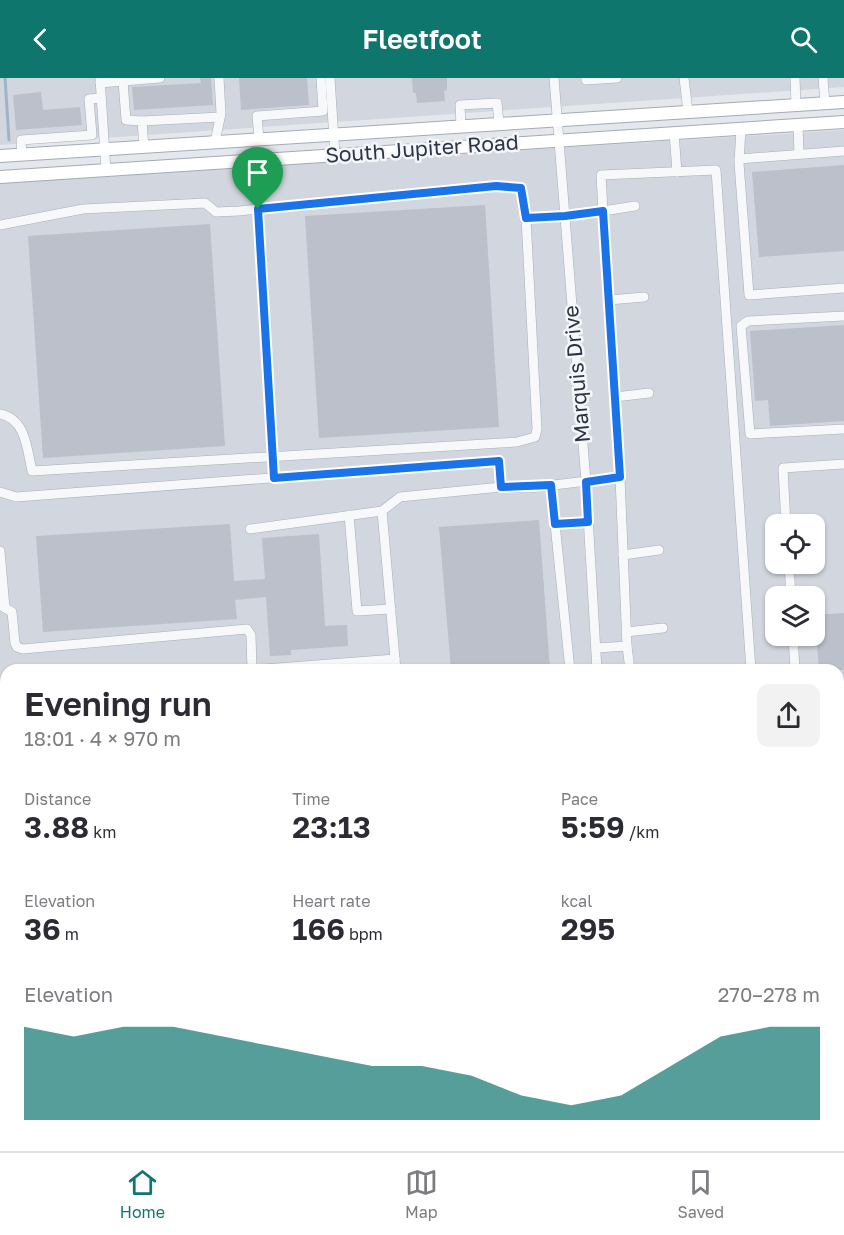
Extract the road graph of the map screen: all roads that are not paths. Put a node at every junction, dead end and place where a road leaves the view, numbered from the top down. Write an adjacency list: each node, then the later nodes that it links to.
1 (160, 78): 12 (street)
2 (219, 78): 18 (street)
3 (321, 78): 29 (street)
4 (330, 78): 26 (street)
5 (555, 78): 19 (street, Marquis Drive)
6 (586, 78): 7 (street)
7 (617, 78)
8 (684, 78): 17 (street)
9 (795, 78): 16 (street)
10 (823, 78): 15 (street)
11 (100, 80): 12 (street); 13 (street)
12 (123, 81): 20 (street)
13 (101, 98): 28 (street); 33 (street)
14 (844, 102): 15 (main road, South Jupiter Road)
15 (825, 103): 16 (main road, South Jupiter Road)
16 (796, 105): 17 (main road, South Jupiter Road); 23 (main road)
17 (688, 112): 19 (main road, South Jupiter Road)
18 (220, 117): 20 (street); 31 (street)
19 (558, 120): 22 (main road, South Jupiter Road); 30 (street, Marquis Drive)
20 (142, 121): 32 (street)
21 (844, 122): 23 (main road, South Jupiter Road)
22 (499, 123): 24 (main road, South Jupiter Road); 24 (street)
23 (798, 125): 25 (main road, South Jupiter Road); 37 (street)
24 (461, 126): 26 (main road, South Jupiter Road)
25 (741, 128): 27 (main road, South Jupiter Road); 40 (street)
26 (334, 133): 29 (main road, South Jupiter Road); 38 (street)
27 (674, 133): 30 (main road, South Jupiter Road); 44 (street)
28 (72, 136): 35 (street); 36 (street)
29 (259, 139): 31 (main road, South Jupiter Road)
30 (559, 140): 38 (main road, South Jupiter Road); 49 (street, Marquis Drive)
31 (215, 142): 32 (main road, South Jupiter Road); 42 (main road)
32 (144, 147): 33 (main road, South Jupiter Road)
33 (105, 150): 35 (main road, South Jupiter Road); 43 (street)
34 (844, 151): 37 (street)
35 (74, 152): 36 (main road, South Jupiter Road)
36 (22, 154): 39 (main road, South Jupiter Road)
37 (799, 154): 40 (street)
38 (335, 155): 41 (main road, South Jupiter Road)
39 (0, 156)
40 (739, 159): 52 (street)
41 (252, 161): 42 (main road, South Jupiter Road); 47 (street)
42 (216, 163): 43 (main road, South Jupiter Road)
43 (106, 170): 45 (main road, South Jupiter Road)
44 (677, 172): 48 (street); 91 (street)
45 (0, 177)
46 (635, 206): 48 (street)
47 (258, 209): 50 (street); 51 (street); 60 (street)
48 (603, 211): 49 (street); 54 (street)
49 (565, 216): 50 (street); 64 (street, Marquis Drive)
50 (526, 218): 60 (street)
51 (0, 225)
52 (844, 288)
53 (644, 297): 54 (street)
54 (609, 300): 57 (street)
55 (844, 316): 59 (street)
56 (649, 393): 57 (street)
57 (615, 397): 62 (street)
58 (0, 414): 60 (street)
59 (844, 429)
60 (273, 456): 63 (street)
61 (844, 464): 69 (street)
62 (620, 477): 64 (street); 76 (street)
63 (274, 478): 66 (street); 67 (street)
64 (586, 482): 65 (street); 71 (street, Marquis Drive)
65 (551, 485): 66 (street); 72 (street)
66 (501, 487): 68 (street)
67 (0, 492)
68 (382, 511): 70 (street); 78 (street)
69 (785, 514)
70 (349, 515): 73 (street); 78 (street)
71 (588, 522): 72 (street); 83 (street, Marquis Drive)
72 (555, 524): 88 (street)
73 (250, 529)
74 (659, 550): 76 (street)
75 (0, 551): 77 (street)
76 (623, 555): 80 (street)
77 (2, 606): 85 (street)
78 (390, 609): 84 (street)
79 (663, 628): 80 (street)
80 (626, 632): 81 (street)
81 (627, 646): 83 (street); 90 (street)
82 (794, 646): 92 (street)
83 (596, 648): 89 (street, Marquis Drive)
84 (395, 659): 86 (street); 87 (street)
85 (252, 664)
86 (330, 664)
87 (395, 664)
88 (569, 664)
89 (597, 664)
90 (629, 664)
91 (751, 664)
92 (795, 664)

